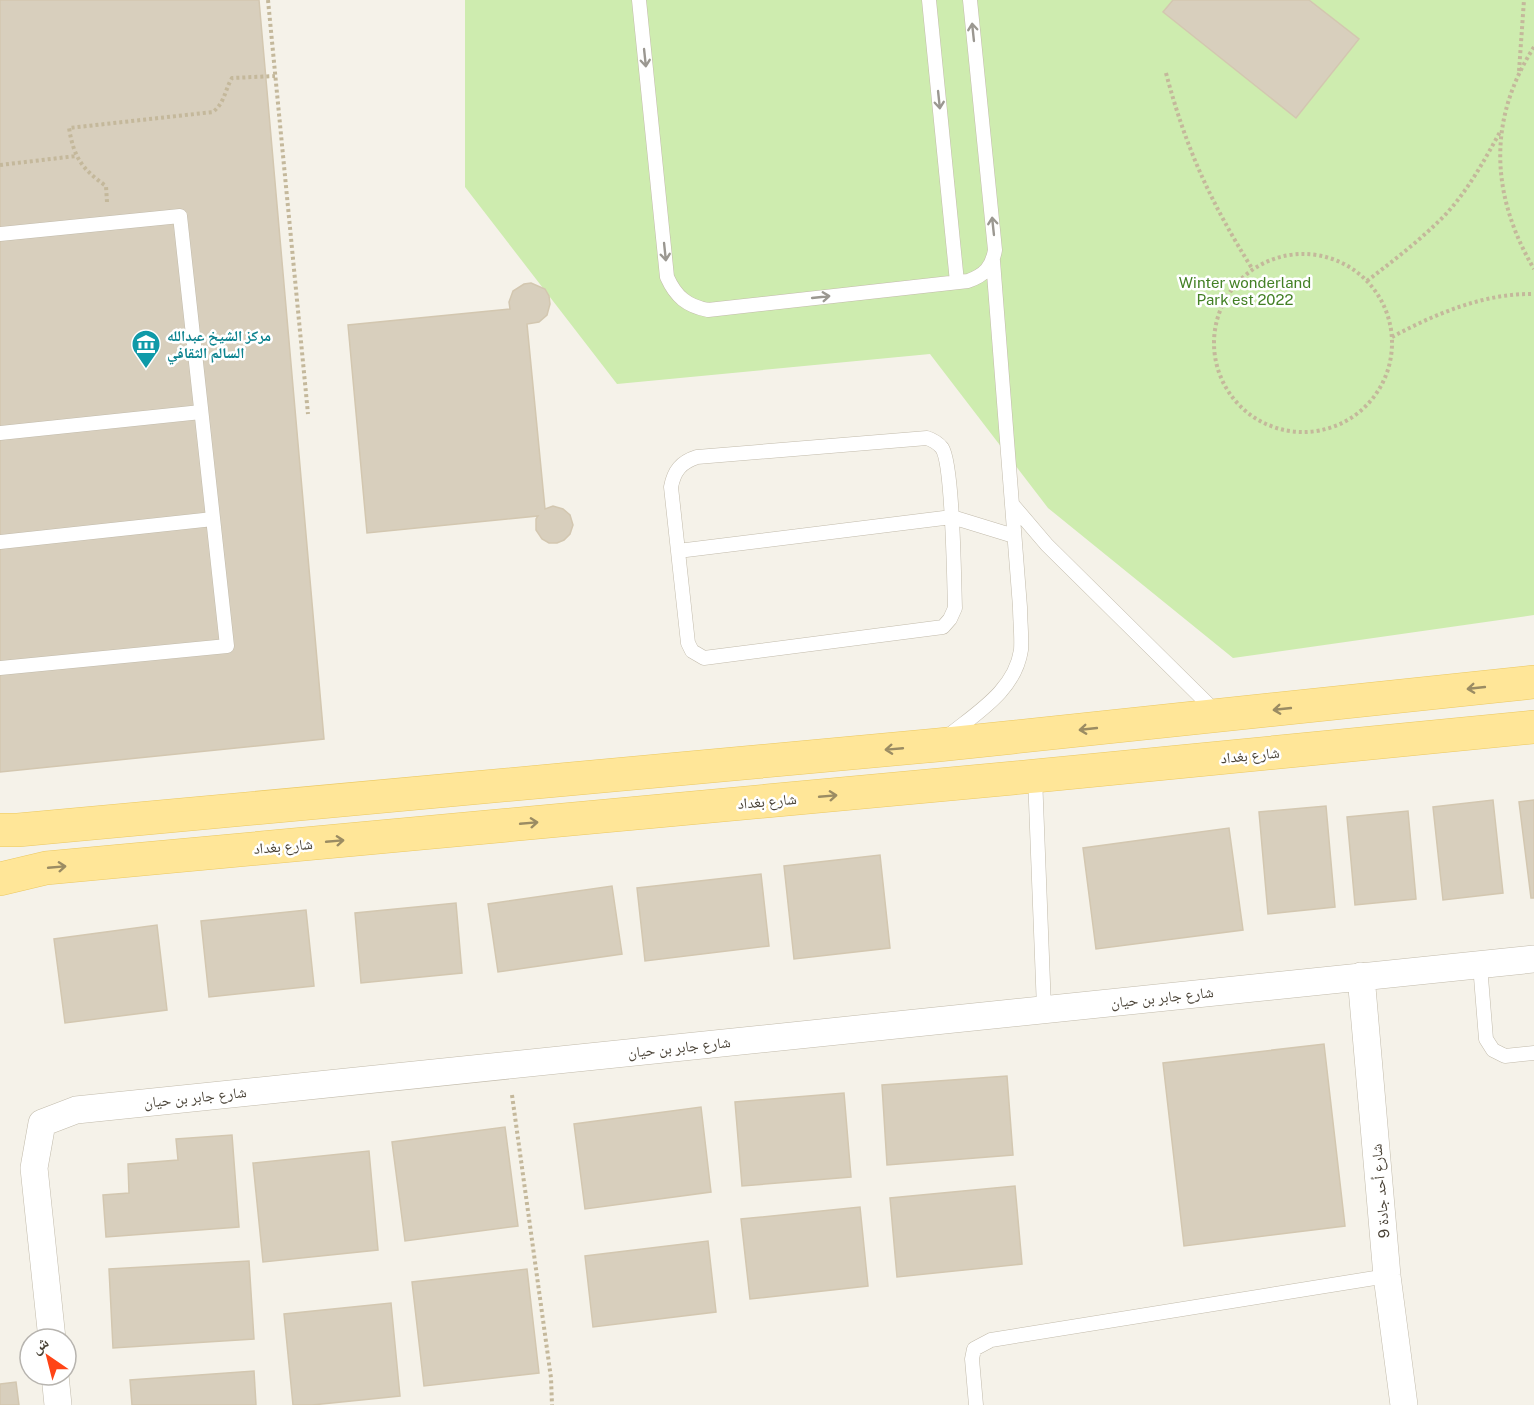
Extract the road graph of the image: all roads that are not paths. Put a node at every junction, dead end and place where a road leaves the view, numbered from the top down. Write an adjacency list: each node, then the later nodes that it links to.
1 (639, 0): 6 (lane, one-way to 6)
2 (929, 0): 6 (lane, one-way to 6)
3 (970, 0): 5 (lane, one-way to 3)
4 (0, 234): 7 (lane)
5 (993, 261): 6 (lane); 9 (lane)
6 (957, 282)
7 (201, 412): 8 (lane); 11 (lane)
8 (0, 433)
9 (1012, 504): 12 (lane); 17 (lane)
10 (952, 517): 12 (lane); 14 (lane); 14 (lane); 14 (lane)
11 (213, 519): 13 (lane); 15 (lane)
12 (1014, 536): 19 (lane)
13 (0, 542)
14 (678, 551)
15 (0, 668)
16 (1534, 682): 17 (main road, one-way to 17)
17 (1220, 716): 19 (main road, one-way to 19)
18 (1534, 727): 20 (main road, شارع بغداد)
19 (938, 745): 21 (main road, one-way to 21)
20 (1035, 776): 22 (main road, شارع بغداد, one-way to 20); 26 (lane)
21 (0, 830)
22 (0, 879)
23 (1534, 959): 24 (street, شارع جابر بن حيان)
24 (1480, 965): 25 (street, شارع جابر بن حيان); 27 (lane)
25 (1361, 976): 26 (street, شارع جابر بن حيان); 28 (street, شارع أحد جادة 9)
26 (1044, 1009): 29 (street, شارع جابر بن حيان)
27 (1534, 1053)
28 (1387, 1276): 32 (lane); 33 (street, شارع أحد جادة 9)
29 (50, 1327)
30 (56, 1387): 31 (street)
31 (58, 1405)
32 (976, 1405)
33 (1404, 1405)

